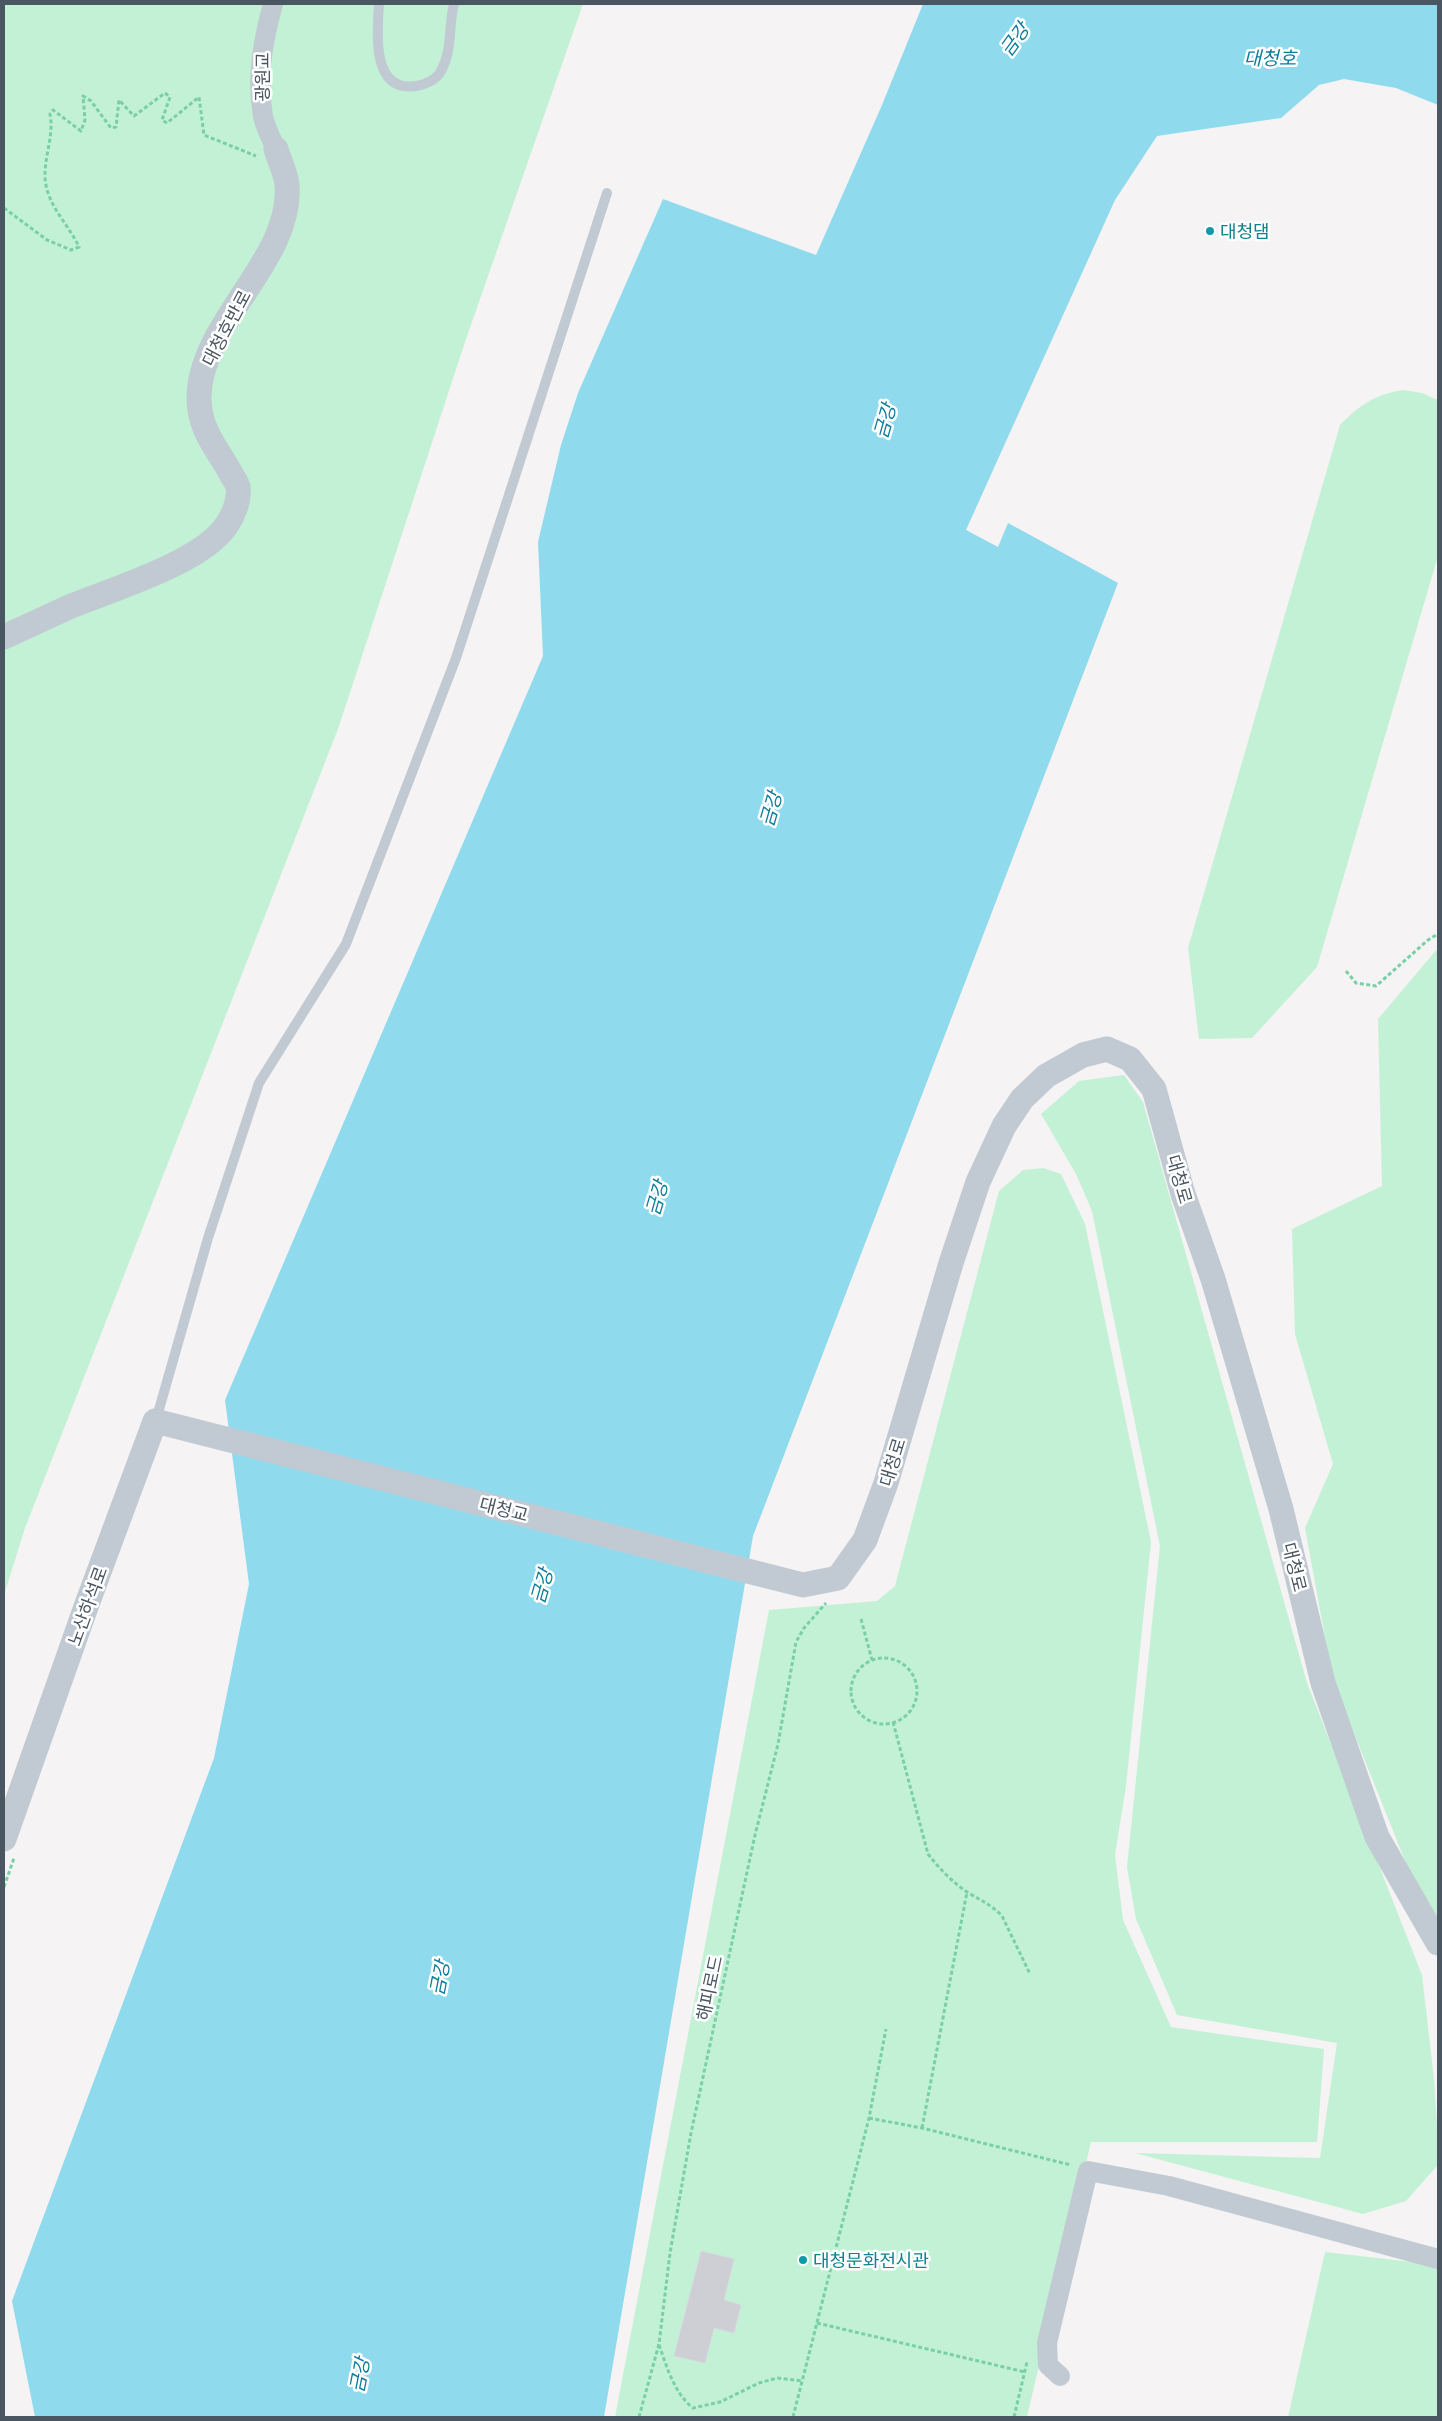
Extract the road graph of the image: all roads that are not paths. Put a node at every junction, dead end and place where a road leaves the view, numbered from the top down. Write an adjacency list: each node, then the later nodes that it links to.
1 (273, 4): 4 (street, 광원교)
2 (379, 4): 3 (lane)
3 (454, 4)
4 (278, 158): 6 (street, 대청호반로)
5 (607, 194): 7 (lane)
6 (4, 637)
7 (156, 1422): 8 (street, 대청교); 9 (street, 노산하석로)
8 (838, 1578): 10 (street, 대청로)
9 (4, 1839)
10 (1438, 1943)
11 (1438, 2259): 12 (street)
12 (1060, 2376)

